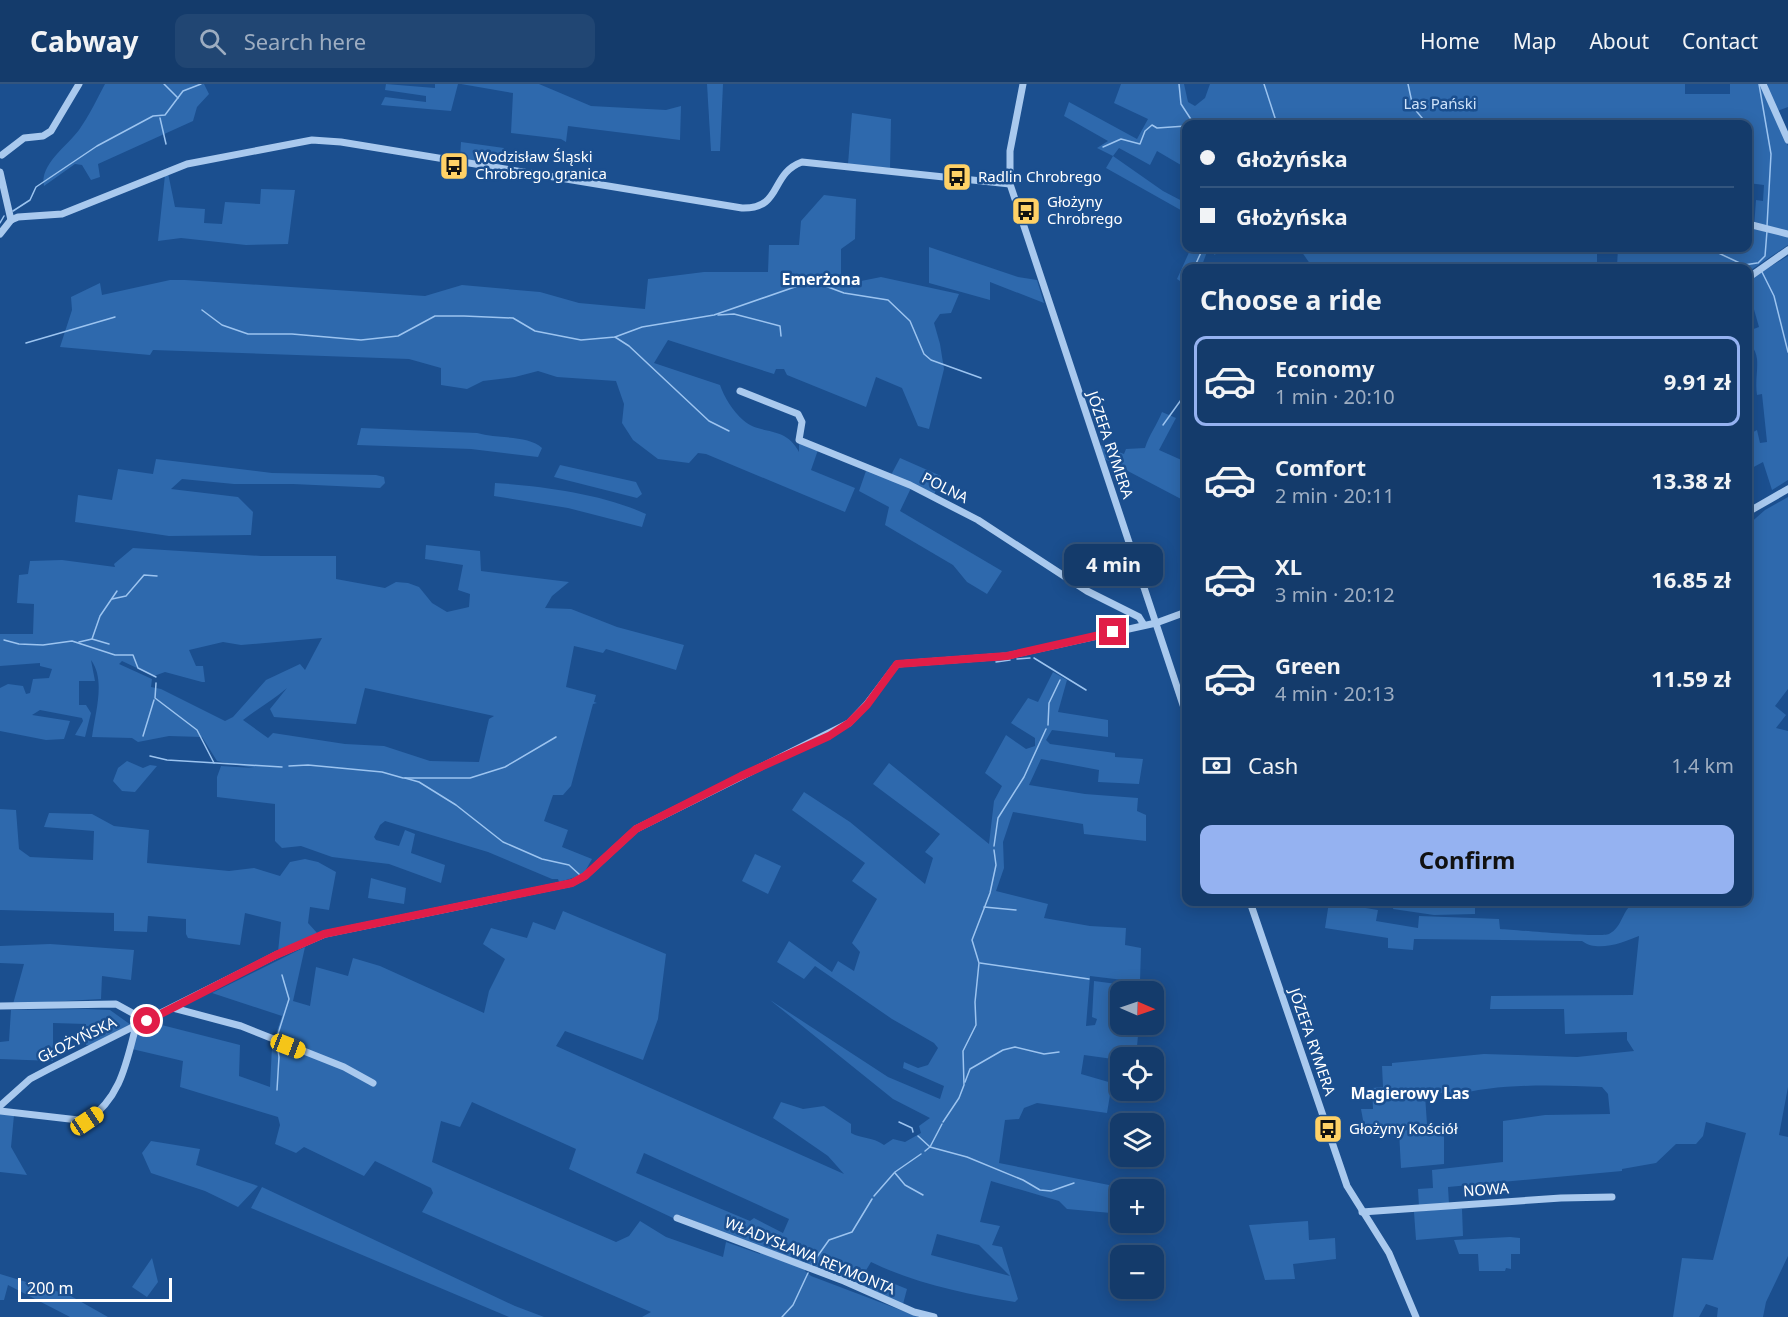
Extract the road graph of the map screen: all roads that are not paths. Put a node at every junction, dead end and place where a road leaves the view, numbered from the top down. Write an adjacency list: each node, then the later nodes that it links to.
1 (78, 84): 5 (street)
2 (1023, 84): 8 (street, JÓZEFA RYMERA)
3 (1763, 84): 4 (street)
4 (1788, 140)
5 (1, 153): 6 (street)
6 (0, 165)
7 (0, 172): 9 (street)
8 (1010, 184): 9 (street); 19 (street, JÓZEFA RYMERA)
9 (11, 220): 11 (street)
10 (1752, 225): 12 (street)
11 (0, 234)
12 (1788, 234)
13 (1788, 250): 14 (street)
14 (1752, 275)
15 (740, 391): 20 (street, POLNA)
16 (1788, 489): 17 (street)
17 (1752, 510)
18 (1182, 613): 19 (street, GŁOŻYŃSKA)
19 (1156, 623): 20 (street, GŁOŻYŃSKA); 21 (street, JÓZEFA RYMERA)
20 (1144, 625): 24 (street, GŁOŻYŃSKA)
21 (1182, 702)
22 (1251, 906): 31 (street, JÓZEFA RYMERA)
23 (0, 1006): 25 (street)
24 (173, 1008): 25 (street, GŁOŻYŃSKA); 27 (street)
25 (147, 1021): 26 (street, GŁOŻYŃSKA)
26 (136, 1026): 28 (street, GŁOŻYŃSKA); 29 (street)
27 (373, 1083)
28 (0, 1106)
29 (0, 1111)
30 (1612, 1197): 31 (street, NOWA)
31 (1362, 1212): 34 (street, JÓZEFA RYMERA)
32 (677, 1218): 33 (street, WŁADYSŁAWA REYMONTA)
33 (934, 1317)
34 (1416, 1317)

